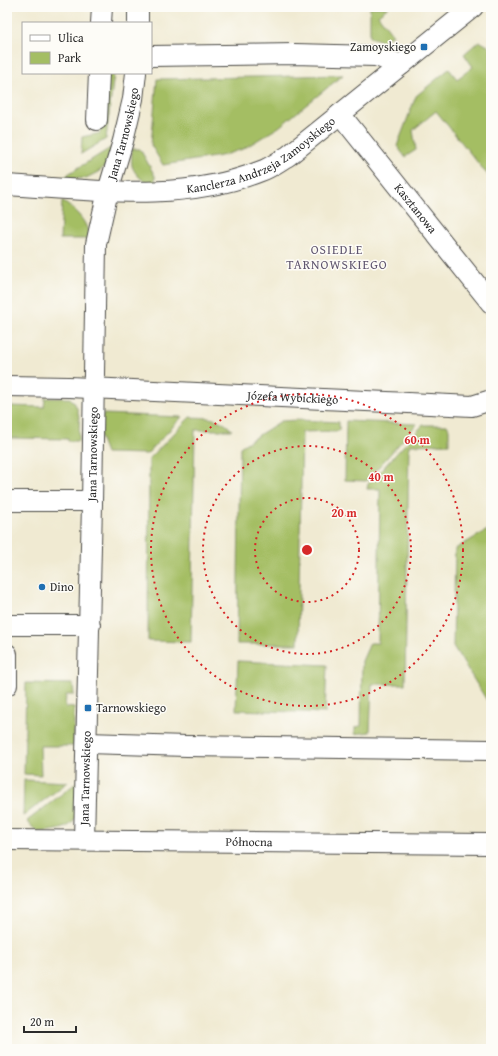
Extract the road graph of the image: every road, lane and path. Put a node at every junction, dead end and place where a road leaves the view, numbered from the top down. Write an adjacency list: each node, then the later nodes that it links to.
1 (102, 7): 4 (street)
2 (138, 7): 5 (street)
3 (473, 7): 7 (street, Kanclerza Andrzeja Zamoyskiego)
4 (101, 22)
5 (138, 22)
6 (152, 56): 7 (street)
7 (401, 65): 10 (street, Kanclerza Andrzeja Zamoyskiego)
8 (99, 74): 11 (street)
9 (136, 74): 13 (street, Jana Tarnowskiego)
10 (340, 114): 13 (street, Kanclerza Andrzeja Zamoyskiego); 14 (street, Kasztanowa)
11 (97, 120)
12 (7, 184): 13 (street, Kanclerza Andrzeja Zamoyskiego)
13 (108, 191): 16 (street, Jana Tarnowskiego)
14 (487, 290)
15 (7, 386): 16 (street, Józefa Wybickiego)
16 (93, 389): 17 (street, Józefa Wybickiego); 18 (street, Jana Tarnowskiego)
17 (491, 400)
18 (92, 500): 19 (street); 21 (street, Jana Tarnowskiego)
19 (7, 501)
20 (7, 625): 21 (street)
21 (90, 625): 24 (street, Jana Tarnowskiego)
22 (7, 654): 23 (street)
23 (7, 685)
24 (87, 743): 25 (street); 27 (street, Jana Tarnowskiego)
25 (491, 750)
26 (7, 840): 27 (street, Północna)
27 (84, 840): 28 (street, Północna)
28 (491, 844)

